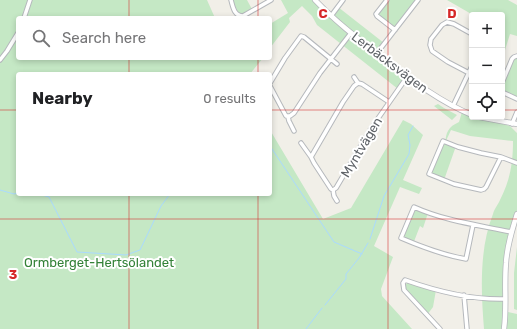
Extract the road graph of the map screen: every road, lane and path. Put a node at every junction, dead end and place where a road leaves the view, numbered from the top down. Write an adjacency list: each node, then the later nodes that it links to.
1 (30, 0): 8 (street)
2 (230, 0): 3 (street)
3 (270, 0)
4 (315, 0): 9 (street, Lerbäcksvägen)
5 (343, 0): 9 (street)
6 (387, 0): 10 (street)
7 (418, 0): 10 (street)
8 (25, 16)
9 (331, 16): 12 (street, Lerbäcksvägen)
10 (395, 30): 14 (street)
11 (469, 32): 19 (street)
12 (350, 33): 14 (street, Lerbäcksvägen); 16 (street)
13 (16, 36): 17 (street)
14 (377, 53): 22 (street, Lerbäcksvägen)
15 (517, 56): 20 (street)
16 (330, 59): 18 (street); 23 (street); 32 (street)
17 (0, 60)
18 (337, 64)
19 (469, 73): 29 (street)
20 (505, 76)
21 (354, 77): 24 (street, Myntvägen)
22 (407, 77): 28 (street, Myntvägen); 29 (street, Lerbäcksvägen)
23 (272, 81)
24 (358, 83): 28 (street, Myntvägen); 37 (street)
25 (272, 88): 32 (street)
26 (505, 93): 27 (street)
27 (517, 99)
28 (389, 102): 40 (street, Myntvägen)
29 (453, 106): 31 (street, Lerbäcksvägen)
30 (517, 112): 34 (street)
31 (469, 114)
32 (288, 116): 35 (street)
33 (492, 120): 34 (street)
34 (515, 125)
35 (294, 131)
36 (302, 144): 37 (street, Myntvägen)
37 (311, 157): 40 (street, Myntvägen)
38 (501, 157): 38 (street); 39 (street)
39 (517, 163)
40 (333, 190): 41 (street, Myntvägen)
41 (337, 201)
42 (517, 214): 44 (street)
43 (473, 225): 43 (street); 44 (street)
44 (511, 232): 46 (street)
45 (464, 295): 46 (street); 47 (street); 48 (street)
46 (505, 299): 49 (street)
47 (440, 329)
48 (467, 329)
49 (504, 329)

